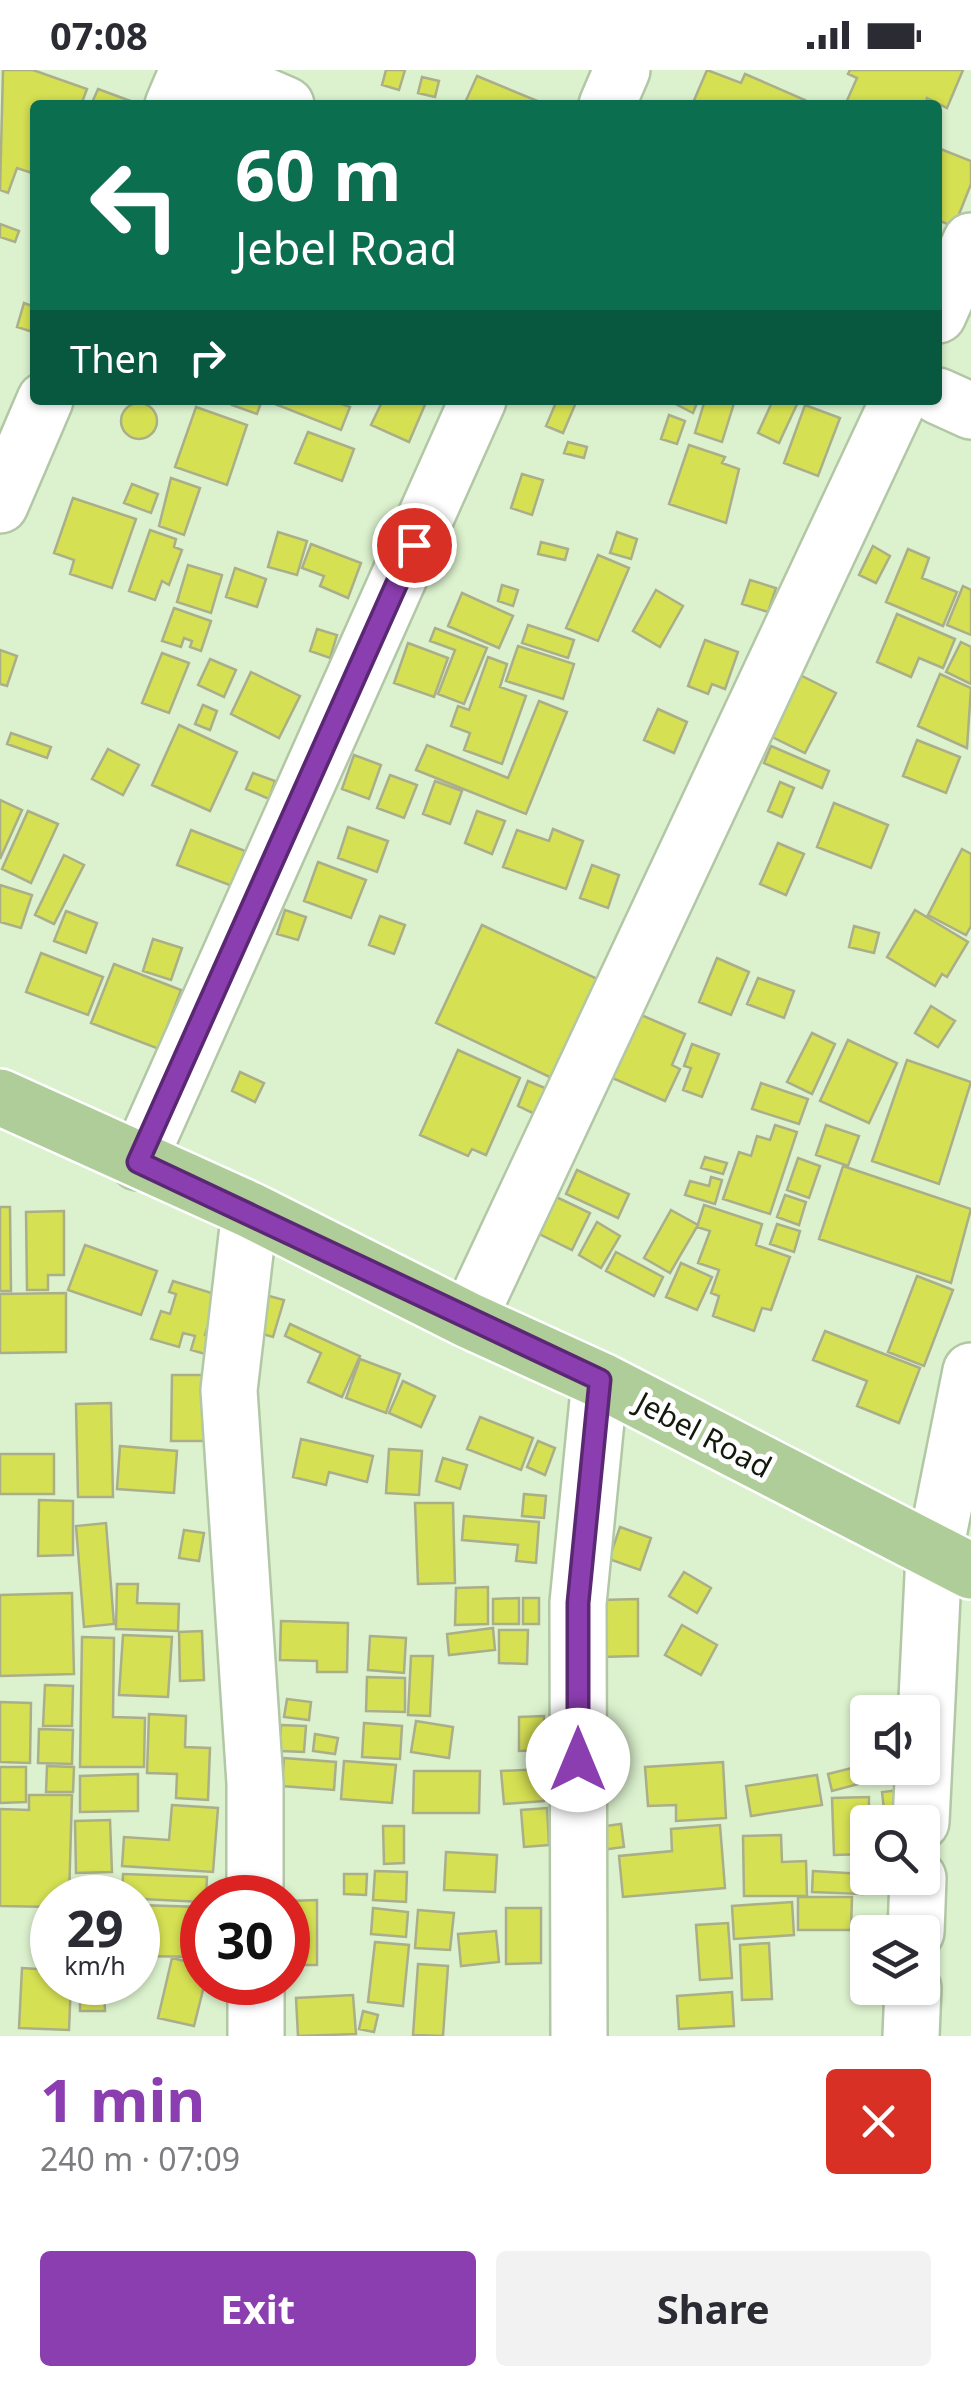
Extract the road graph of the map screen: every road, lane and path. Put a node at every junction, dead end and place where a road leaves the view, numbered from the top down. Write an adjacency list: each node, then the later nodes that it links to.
1 (188, 70): 4 (street)
2 (205, 70): 5 (street)
3 (622, 70): 6 (street)
4 (175, 100)
5 (274, 100)
6 (609, 100)
7 (971, 241): 8 (street)
8 (942, 307)
9 (942, 398): 13 (street)
10 (43, 405): 14 (street)
11 (476, 405): 16 (street)
12 (897, 405): 18 (street)
13 (971, 411)
14 (0, 504)
15 (0, 1098): 16 (main road, Jebel Road)
16 (138, 1162): 17 (main road, Jebel Road)
17 (250, 1210): 18 (main road, Jebel Road); 23 (street)
18 (468, 1320): 20 (main road, Jebel Road)
19 (971, 1372): 21 (street)
20 (600, 1380): 21 (main road, Jebel Road); 27 (street)
21 (952, 1563): 22 (street)
22 (923, 1805)
23 (255, 1875)
24 (256, 2005): 26 (street)
25 (912, 2005): 28 (street)
26 (256, 2036)
27 (578, 2036)
28 (910, 2036)

